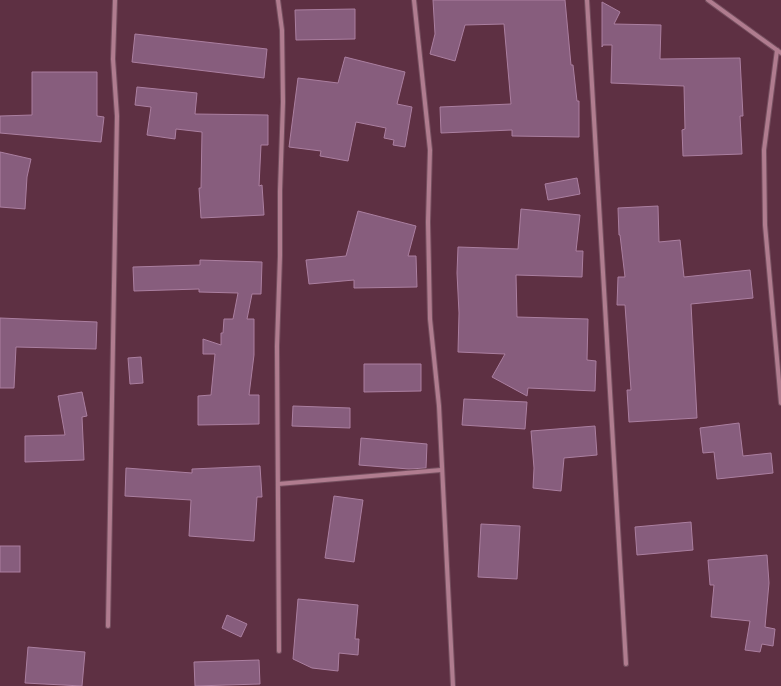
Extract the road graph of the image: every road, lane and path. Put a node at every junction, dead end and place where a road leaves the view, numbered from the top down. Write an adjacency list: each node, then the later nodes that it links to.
1 (115, 0): 10 (street)
2 (278, 0): 9 (street)
3 (414, 0): 8 (street)
4 (587, 0): 12 (street)
5 (708, 0): 6 (street)
6 (779, 52): 7 (street)
7 (781, 403)
8 (441, 470): 9 (street); 13 (street)
9 (278, 484): 11 (street)
10 (108, 626)
11 (279, 651)
12 (626, 664)
13 (453, 686)

